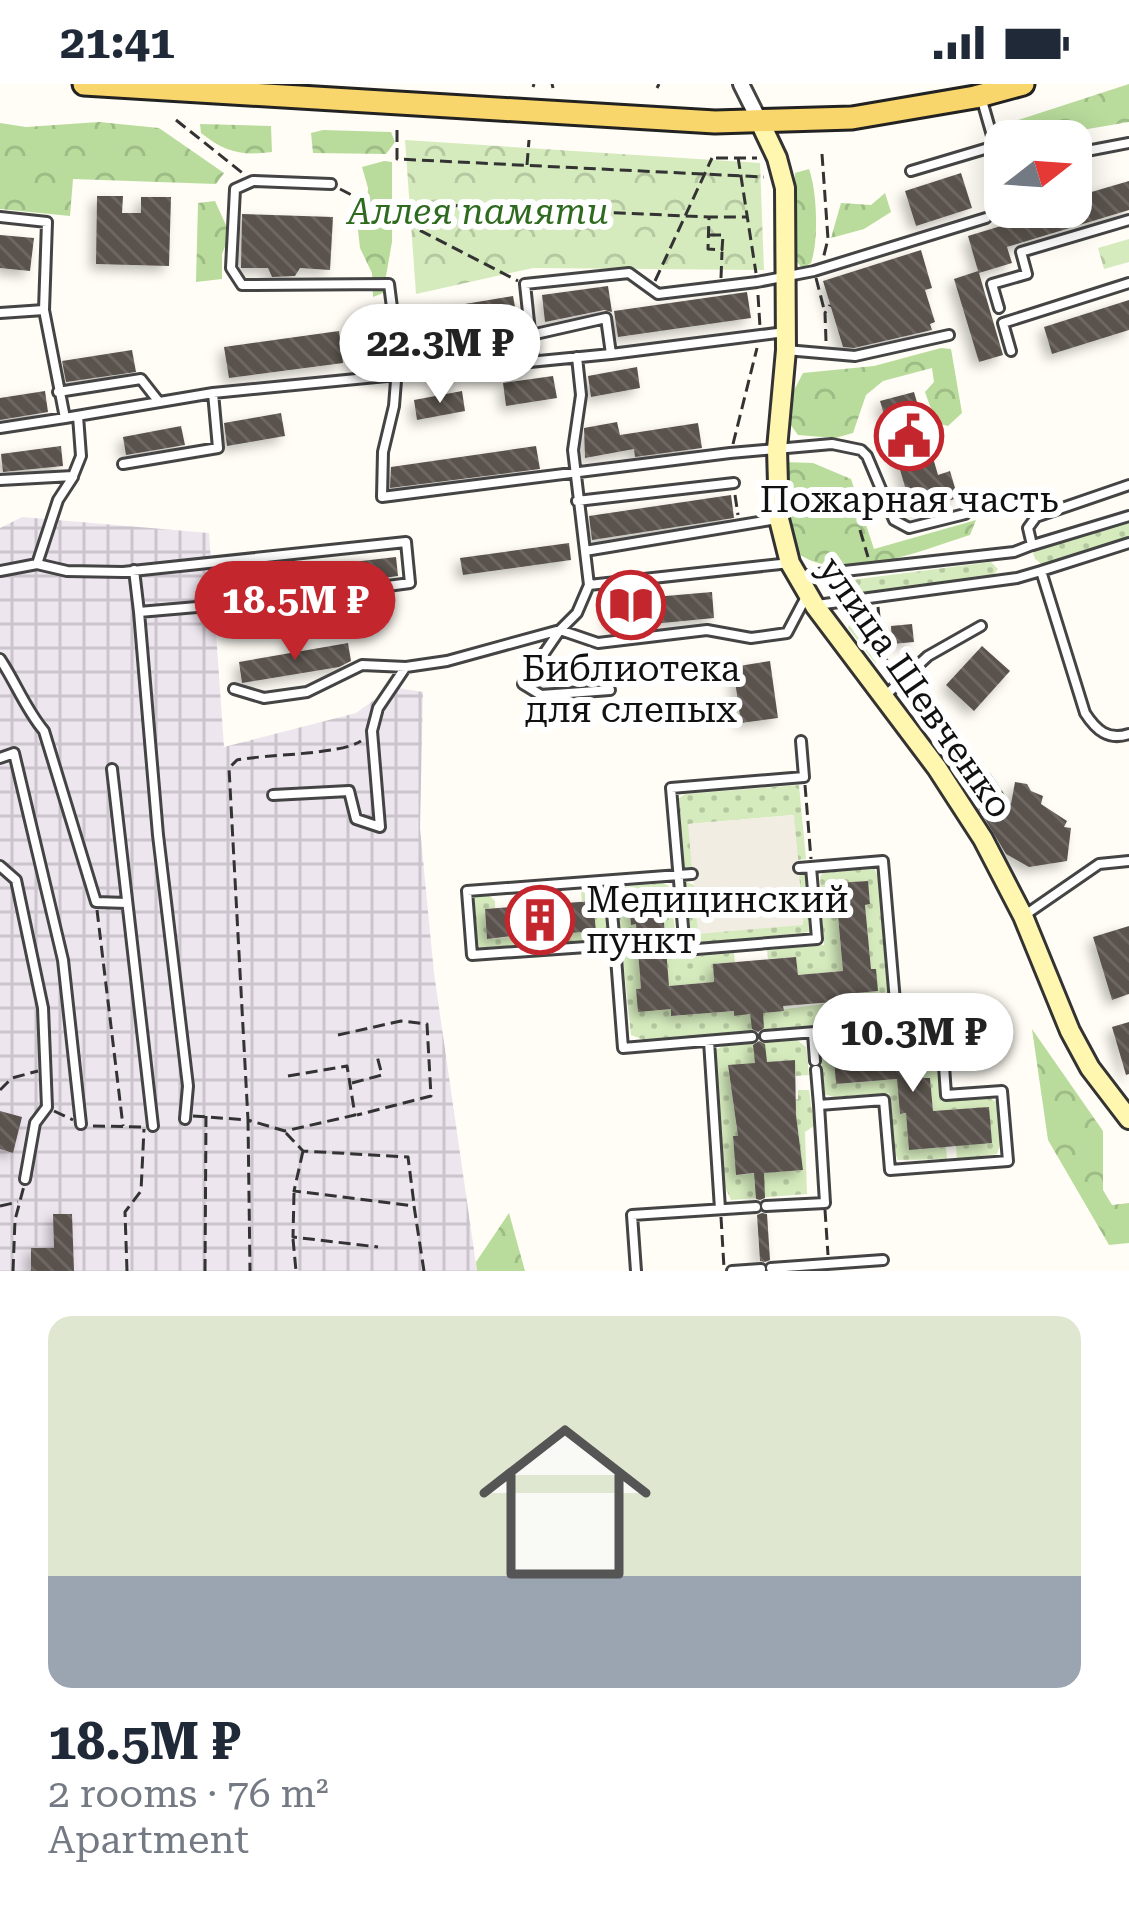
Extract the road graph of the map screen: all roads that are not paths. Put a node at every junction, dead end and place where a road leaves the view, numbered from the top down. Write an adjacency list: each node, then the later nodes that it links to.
1 (84, 84): 5 (main road)
2 (741, 84): 5 (street)
3 (1023, 84): 4 (main road)
4 (975, 92): 5 (main road)
5 (759, 120): 14 (main road, улица Шевченко)
6 (1129, 143): 8 (lane)
7 (984, 149): 9 (lane)
8 (1092, 150)
9 (910, 171)
10 (331, 184): 24 (lane)
11 (0, 217): 17 (lane)
12 (984, 219): 14 (lane)
13 (1129, 220): 16 (lane)
14 (786, 276): 19 (lane); 21 (main road, улица Шевченко)
15 (1129, 283): 22 (lane)
16 (999, 308)
17 (44, 310): 18 (lane); 28 (lane)
18 (0, 314)
19 (531, 335): 23 (lane); 24 (lane); 26 (lane)
20 (949, 335): 21 (lane)
21 (787, 341): 23 (lane); 34 (main road, улица Шевченко)
22 (1011, 351)
23 (611, 354): 25 (lane)
24 (398, 355): 27 (lane)
25 (577, 357): 26 (lane); 36 (lane)
26 (533, 360): 27 (lane)
27 (396, 375): 29 (lane); 36 (lane)
28 (58, 392): 30 (lane); 32 (lane)
29 (213, 394): 30 (lane); 35 (lane)
30 (160, 402): 31 (lane)
31 (78, 416): 32 (lane); 37 (lane)
32 (65, 418): 33 (lane)
33 (0, 428)
34 (777, 449): 36 (lane); 42 (lane); 44 (main road, улица Шевченко)
35 (123, 464)
36 (574, 471): 41 (lane)
37 (74, 476): 38 (lane); 49 (lane)
38 (0, 480)
39 (734, 483): 41 (lane)
40 (1129, 485): 46 (lane)
41 (577, 501): 47 (lane)
42 (965, 514)
43 (1129, 516): 46 (lane)
44 (779, 519): 47 (lane); 54 (main road, улица Шевченко)
45 (1129, 543): 52 (lane)
46 (1033, 545): 54 (lane)
47 (585, 551): 53 (lane)
48 (233, 562): 48 (lane); 50 (lane)
49 (37, 564): 50 (lane); 51 (lane)
50 (134, 570): 56 (lane)
51 (0, 571)
52 (1041, 571): 54 (lane); 64 (lane)
53 (589, 585): 54 (lane); 58 (lane)
54 (803, 585): 58 (lane); 63 (main road, улица Шевченко)
55 (197, 607): 56 (lane)
56 (139, 611): 85 (lane)
57 (981, 626): 63 (lane)
58 (560, 631): 60 (lane); 62 (lane)
59 (0, 659): 76 (lane)
60 (406, 667): 61 (lane); 68 (lane)
61 (235, 689)
62 (610, 690)
63 (885, 696): 77 (main road, улица Шевченко)
64 (1129, 734)
65 (801, 741): 74 (lane)
66 (0, 758): 87 (lane)
67 (112, 769): 76 (lane)
68 (273, 795)
69 (1129, 861): 77 (lane)
70 (0, 866): 89 (lane)
71 (811, 867): 72 (lane); 74 (lane); 79 (lane)
72 (799, 868)
73 (692, 874): 74 (lane)
74 (679, 875): 75 (lane)
75 (609, 880): 78 (lane); 78 (lane)
76 (127, 903): 88 (lane)
77 (1023, 916): 86 (main road, улица Шевченко)
78 (615, 945): 83 (lane)
79 (897, 1025): 80 (lane); 84 (lane)
80 (813, 1032): 81 (lane); 84 (lane)
81 (765, 1036)
82 (752, 1037): 83 (lane)
83 (709, 1041): 90 (lane)
84 (819, 1105): 90 (lane)
85 (185, 1119)
86 (1129, 1119)
87 (81, 1124)
88 (148, 1127)
89 (26, 1179)
90 (720, 1210): 93 (lane)
91 (883, 1260): 92 (lane)
92 (765, 1268): 94 (lane)
93 (636, 1271)
94 (728, 1271)

